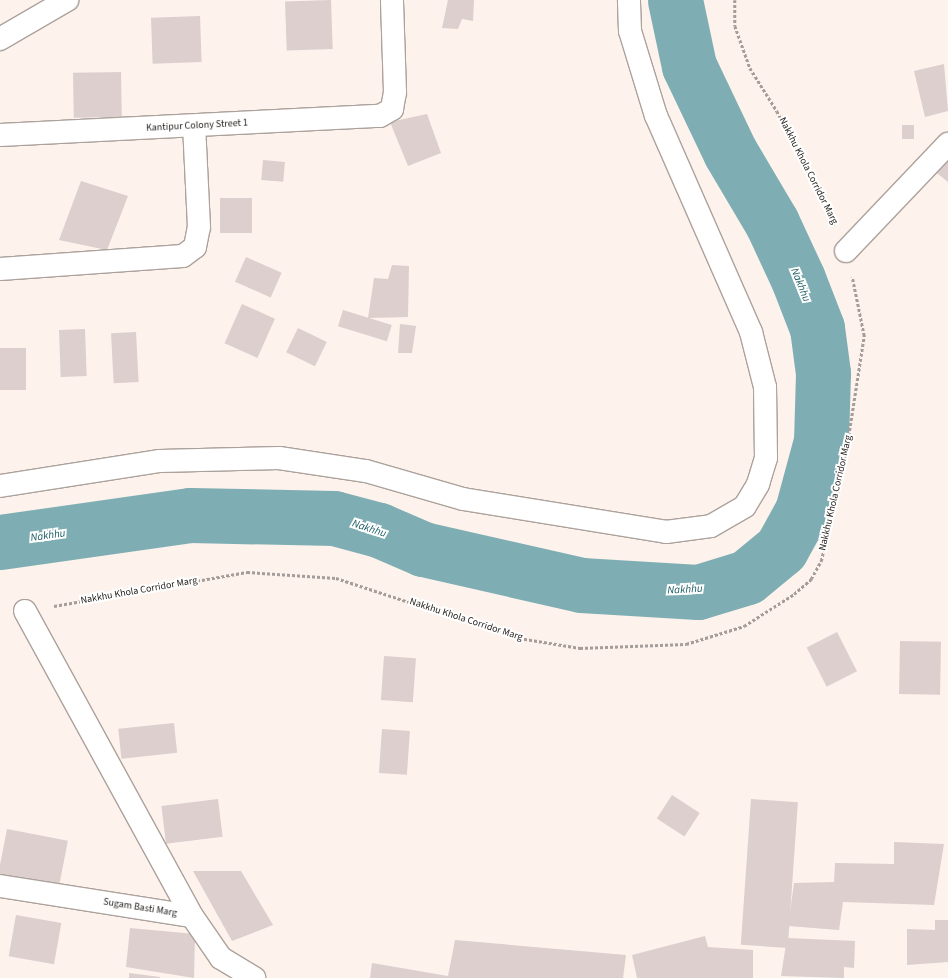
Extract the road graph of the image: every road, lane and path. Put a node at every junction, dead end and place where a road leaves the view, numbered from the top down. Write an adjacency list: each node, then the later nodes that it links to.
1 (67, 0): 5 (street)
2 (392, 0): 6 (street, Kantipur Colony Street 1)
3 (629, 0): 11 (street)
4 (735, 0): 9 (path, Nakkhu Khola Corridor Marg)
5 (0, 39)
6 (194, 126): 7 (street, Kantipur Colony Street 1); 10 (street)
7 (0, 135)
8 (948, 144): 9 (street)
9 (846, 251): 12 (path, Nakkhu Khola Corridor Marg)
10 (0, 269)
11 (0, 486)
12 (25, 611): 14 (street)
13 (0, 886): 14 (street, Sugam Basti Marg)
14 (192, 916): 15 (street)
15 (254, 978)

